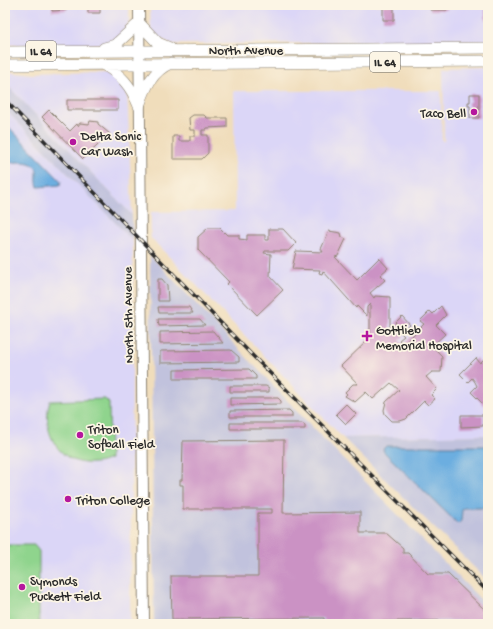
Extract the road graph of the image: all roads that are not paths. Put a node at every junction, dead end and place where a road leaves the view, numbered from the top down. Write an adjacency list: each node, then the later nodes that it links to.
1 (139, 5): 2 (street, North 5th Avenue)
2 (139, 23): 4 (street, North 5th Avenue); 5 (main road); 6 (main road)
3 (488, 48): 5 (main road, North Avenue / IL 64)
4 (139, 50): 5 (main road, North Avenue / IL 64); 6 (main road, North Avenue / IL 64); 10 (street, North 5th Avenue)
5 (179, 50)
6 (88, 51): 7 (main road, North Avenue / IL 64)
7 (5, 52)
8 (488, 61): 11 (main road, North Avenue / IL 64)
9 (100, 63): 10 (main road, North Avenue / IL 64); 12 (main road, North Avenue / IL 64); 13 (main road)
10 (139, 63): 11 (main road, North Avenue / IL 64); 13 (street, North 5th Avenue)
11 (172, 63): 13 (main road)
12 (5, 65)
13 (139, 106): 14 (street, North 5th Avenue)
14 (144, 624)

